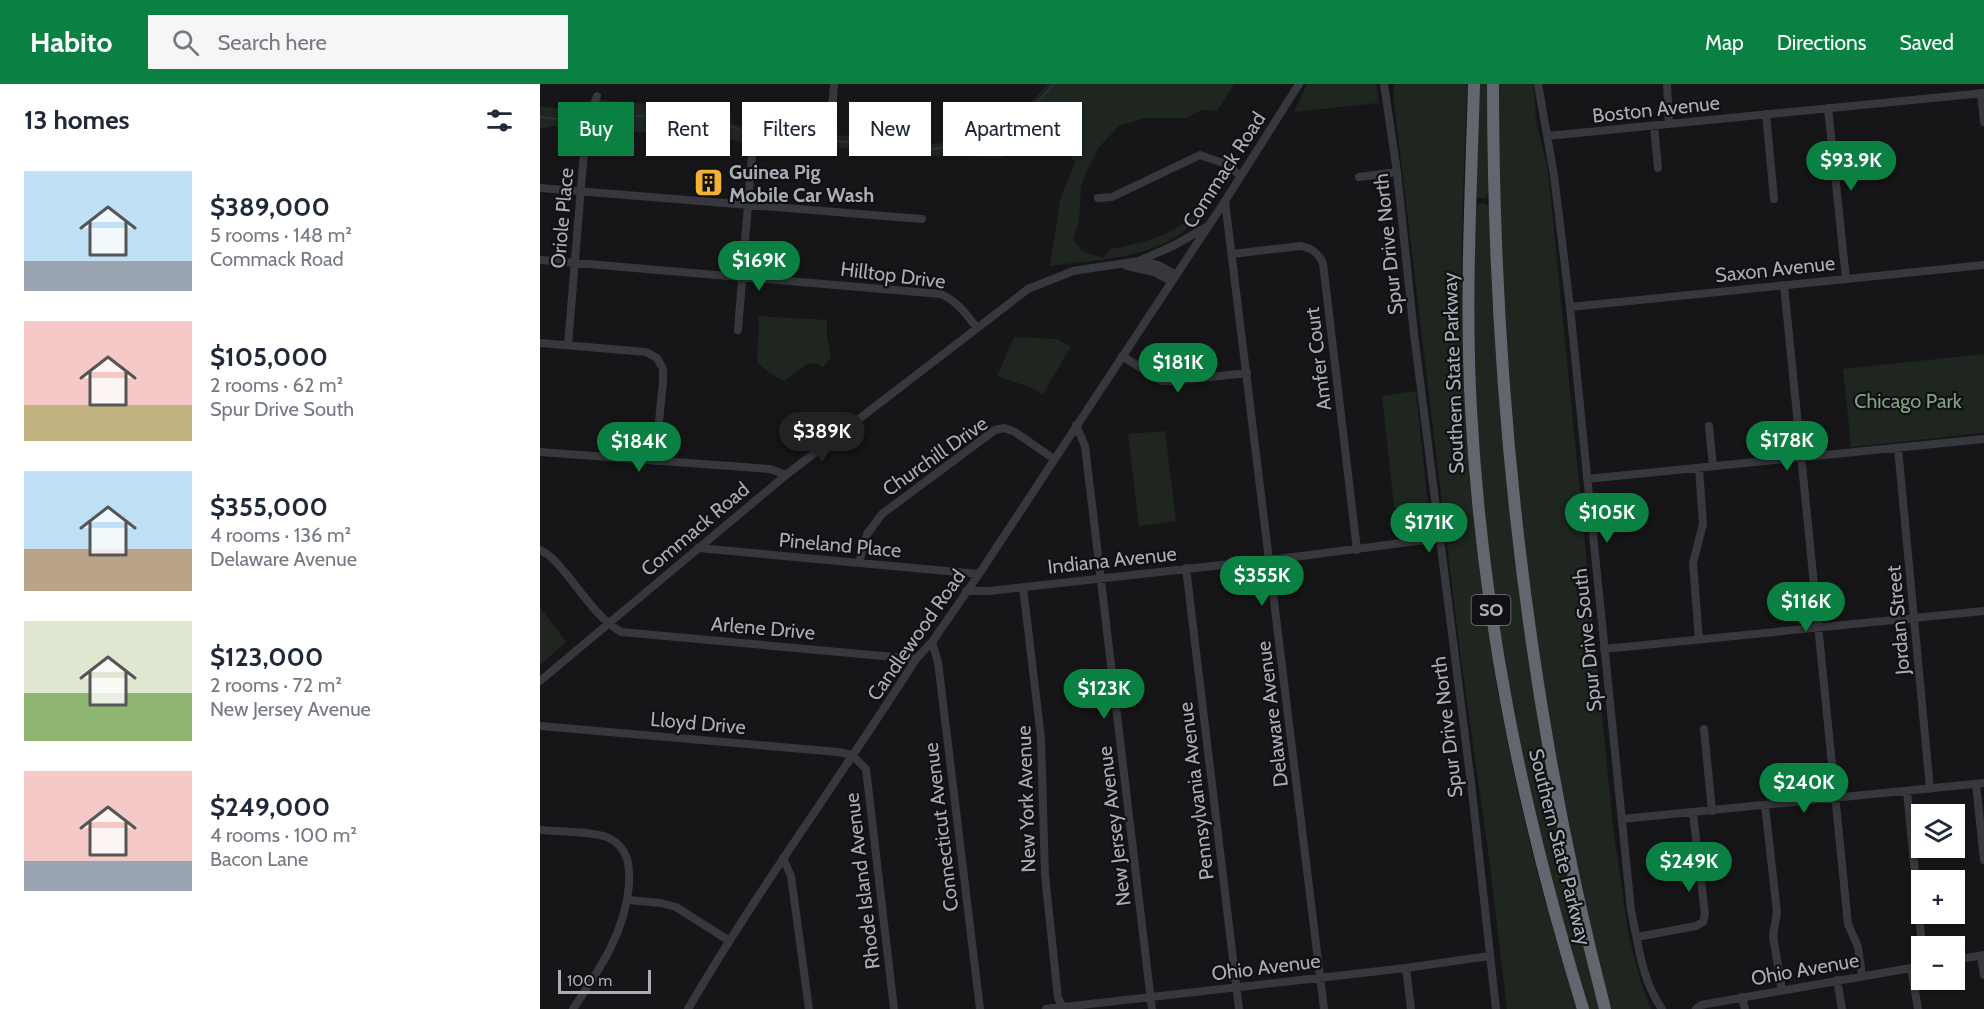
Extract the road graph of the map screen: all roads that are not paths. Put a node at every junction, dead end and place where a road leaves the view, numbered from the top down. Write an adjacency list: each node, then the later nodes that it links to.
1 (834, 84): 25 (street)
2 (1299, 84): 18 (street, Commack Road)
3 (1384, 84): 17 (street, Spur Drive North)
4 (1474, 84): 121 (highway, Southern State Parkway / SO)
5 (1493, 84): 122 (highway, Southern State Parkway / SO)
6 (1538, 84): 15 (street, Spur Drive South)
7 (1667, 84): 13 (street)
8 (1982, 93): 10 (street, Boston Avenue); 12 (street)
9 (597, 96): 21 (street, Oriole Place)
10 (1828, 108): 11 (street, Boston Avenue); 36 (street)
11 (1766, 114): 13 (street, Boston Avenue); 23 (street)
12 (1984, 122)
13 (1669, 124): 14 (street, Boston Avenue)
14 (1654, 126): 15 (street, Boston Avenue); 16 (street)
15 (1547, 136): 38 (street, Spur Drive South)
16 (1658, 168)
17 (1397, 172): 19 (street); 57 (street, Spur Drive North)
18 (1240, 175): 22 (street); 24 (street, Commack Road)
19 (1359, 177)
20 (540, 188): 21 (street)
21 (580, 192): 25 (street); 31 (street, Oriole Place)
22 (1098, 198)
23 (1774, 199)
24 (1225, 201): 27 (street, Commack Road); 28 (street, Delaware Avenue)
25 (749, 205): 26 (street); 34 (street)
26 (922, 219)
27 (1208, 226): 30 (street); 35 (street, Commack Road)
28 (1232, 254): 44 (street, Delaware Avenue); 60 (street, Amfer Court)
29 (540, 260): 31 (street, Hilltop Drive)
30 (1139, 261): 32 (street, Commack Road); 35 (street, Commack Road)
31 (575, 263): 34 (street, Hilltop Drive); 42 (street, Oriole Place)
32 (1119, 265): 35 (street, Commack Road); 39 (street, Commack Road)
33 (1984, 265): 36 (street, Saxon Avenue)
34 (743, 277): 39 (street, Hilltop Drive); 40 (street)
35 (1173, 277): 43 (street, Candlewood Road)
36 (1846, 279): 37 (street, Saxon Avenue)
37 (1784, 285): 38 (street, Saxon Avenue); 50 (street)
38 (1570, 307): 56 (street, Spur Drive South)
39 (977, 328): 55 (street, Commack Road)
40 (738, 330)
41 (540, 343): 42 (street)
42 (568, 345): 52 (street)
43 (1122, 356): 44 (street); 45 (street, Candlewood Road)
44 (1247, 373): 61 (street, Delaware Avenue)
45 (1076, 426): 51 (street, Candlewood Road); 65 (street, New Jersey Avenue)
46 (1709, 426): 53 (street)
47 (1984, 439): 48 (street)
48 (1898, 447): 50 (street); 69 (street, Jordan Street)
49 (540, 452): 52 (street)
50 (1801, 458): 53 (street); 71 (street)
51 (1054, 459): 62 (street, Churchill Drive); 64 (street, Candlewood Road)
52 (655, 461): 55 (street)
53 (1713, 466): 54 (street)
54 (1699, 468): 56 (street); 72 (street)
55 (786, 475): 58 (street, Commack Road)
56 (1587, 479): 74 (street, Spur Drive South)
57 (1440, 538): 60 (street, Indiana Avenue); 96 (street, Spur Drive North)
58 (698, 548): 62 (street, Pineland Place); 70 (street, Commack Road)
59 (540, 550): 70 (street)
60 (1357, 550): 61 (street, Indiana Avenue)
61 (1270, 560): 63 (street, Indiana Avenue); 102 (street, Delaware Avenue)
62 (859, 563): 64 (street, Pineland Place)
63 (1186, 568): 65 (street, Indiana Avenue); 104 (street, Pennsylvania Avenue)
64 (979, 574): 67 (street, Candlewood Road)
65 (1101, 578): 66 (street, Indiana Avenue); 107 (street, New Jersey Avenue)
66 (1023, 587): 67 (street, Indiana Avenue); 109 (street, New York Avenue)
67 (966, 591): 73 (street, Candlewood Road)
68 (1984, 611): 69 (street)
69 (1915, 618): 71 (street); 81 (street, Jordan Street)
70 (609, 625): 75 (street, Arlene Drive); 76 (street, Commack Road)
71 (1819, 628): 72 (street); 83 (street)
72 (1699, 640): 74 (street)
73 (932, 642): 75 (street, Candlewood Road); 114 (street, Connecticut Avenue)
74 (1604, 649): 87 (street, Spur Drive South)
75 (916, 659): 79 (street, Candlewood Road)
76 (540, 681)
77 (540, 726): 79 (street, Lloyd Drive)
78 (1704, 729): 85 (street)
79 (852, 755): 89 (street, Candlewood Road); 113 (street, Rhode Island Avenue)
80 (1980, 783): 81 (street); 90 (street)
81 (1930, 789): 82 (street)
82 (1907, 791): 83 (street); 92 (street)
83 (1836, 798): 84 (street); 101 (street)
84 (1765, 805): 85 (street); 105 (street)
85 (1712, 811): 86 (street)
86 (1693, 813): 87 (street); 93 (street)
87 (1622, 819): 93 (street, Spur Drive South)
88 (540, 830): 91 (street)
89 (783, 858): 94 (street, Candlewood Road); 112 (street)
90 (1984, 860)
91 (628, 900): 94 (street); 110 (street)
92 (1921, 936)
93 (1636, 937): 123 (street, Spur Drive South)
94 (729, 940): 111 (street, Candlewood Road)
95 (1982, 955): 97 (street); 100 (street)
96 (1489, 956): 98 (street, Ohio Avenue); 120 (street, Spur Drive North)
97 (1965, 958)
98 (1406, 968): 102 (street, Ohio Avenue); 119 (street)
99 (1911, 968): 101 (street, Ohio Avenue)
100 (1984, 975)
101 (1862, 976): 103 (street, Ohio Avenue)
102 (1320, 977): 104 (street, Ohio Avenue); 118 (street, Delaware Avenue)
103 (1837, 980): 105 (street, Ohio Avenue); 126 (street)
104 (1237, 987): 107 (street, Ohio Avenue); 117 (street, Pennsylvania Avenue)
105 (1782, 990): 108 (street, Ohio Avenue)
106 (1915, 990): 127 (street)
107 (1151, 997): 109 (street, Ohio Avenue); 116 (street, New Jersey Avenue)
108 (1742, 997): 124 (street, Ohio Avenue); 125 (street)
109 (1064, 1008): 115 (street, Ohio Avenue)
110 (573, 1009)
111 (688, 1009)
112 (809, 1009)
113 (894, 1009)
114 (980, 1009)
115 (1046, 1009)
116 (1152, 1009)
117 (1239, 1009)
118 (1324, 1009)
119 (1411, 1009)
120 (1496, 1009)
121 (1583, 1009)
122 (1605, 1009)
123 (1662, 1009)
124 (1696, 1009)
125 (1745, 1009)
126 (1842, 1009)
127 (1918, 1009)

